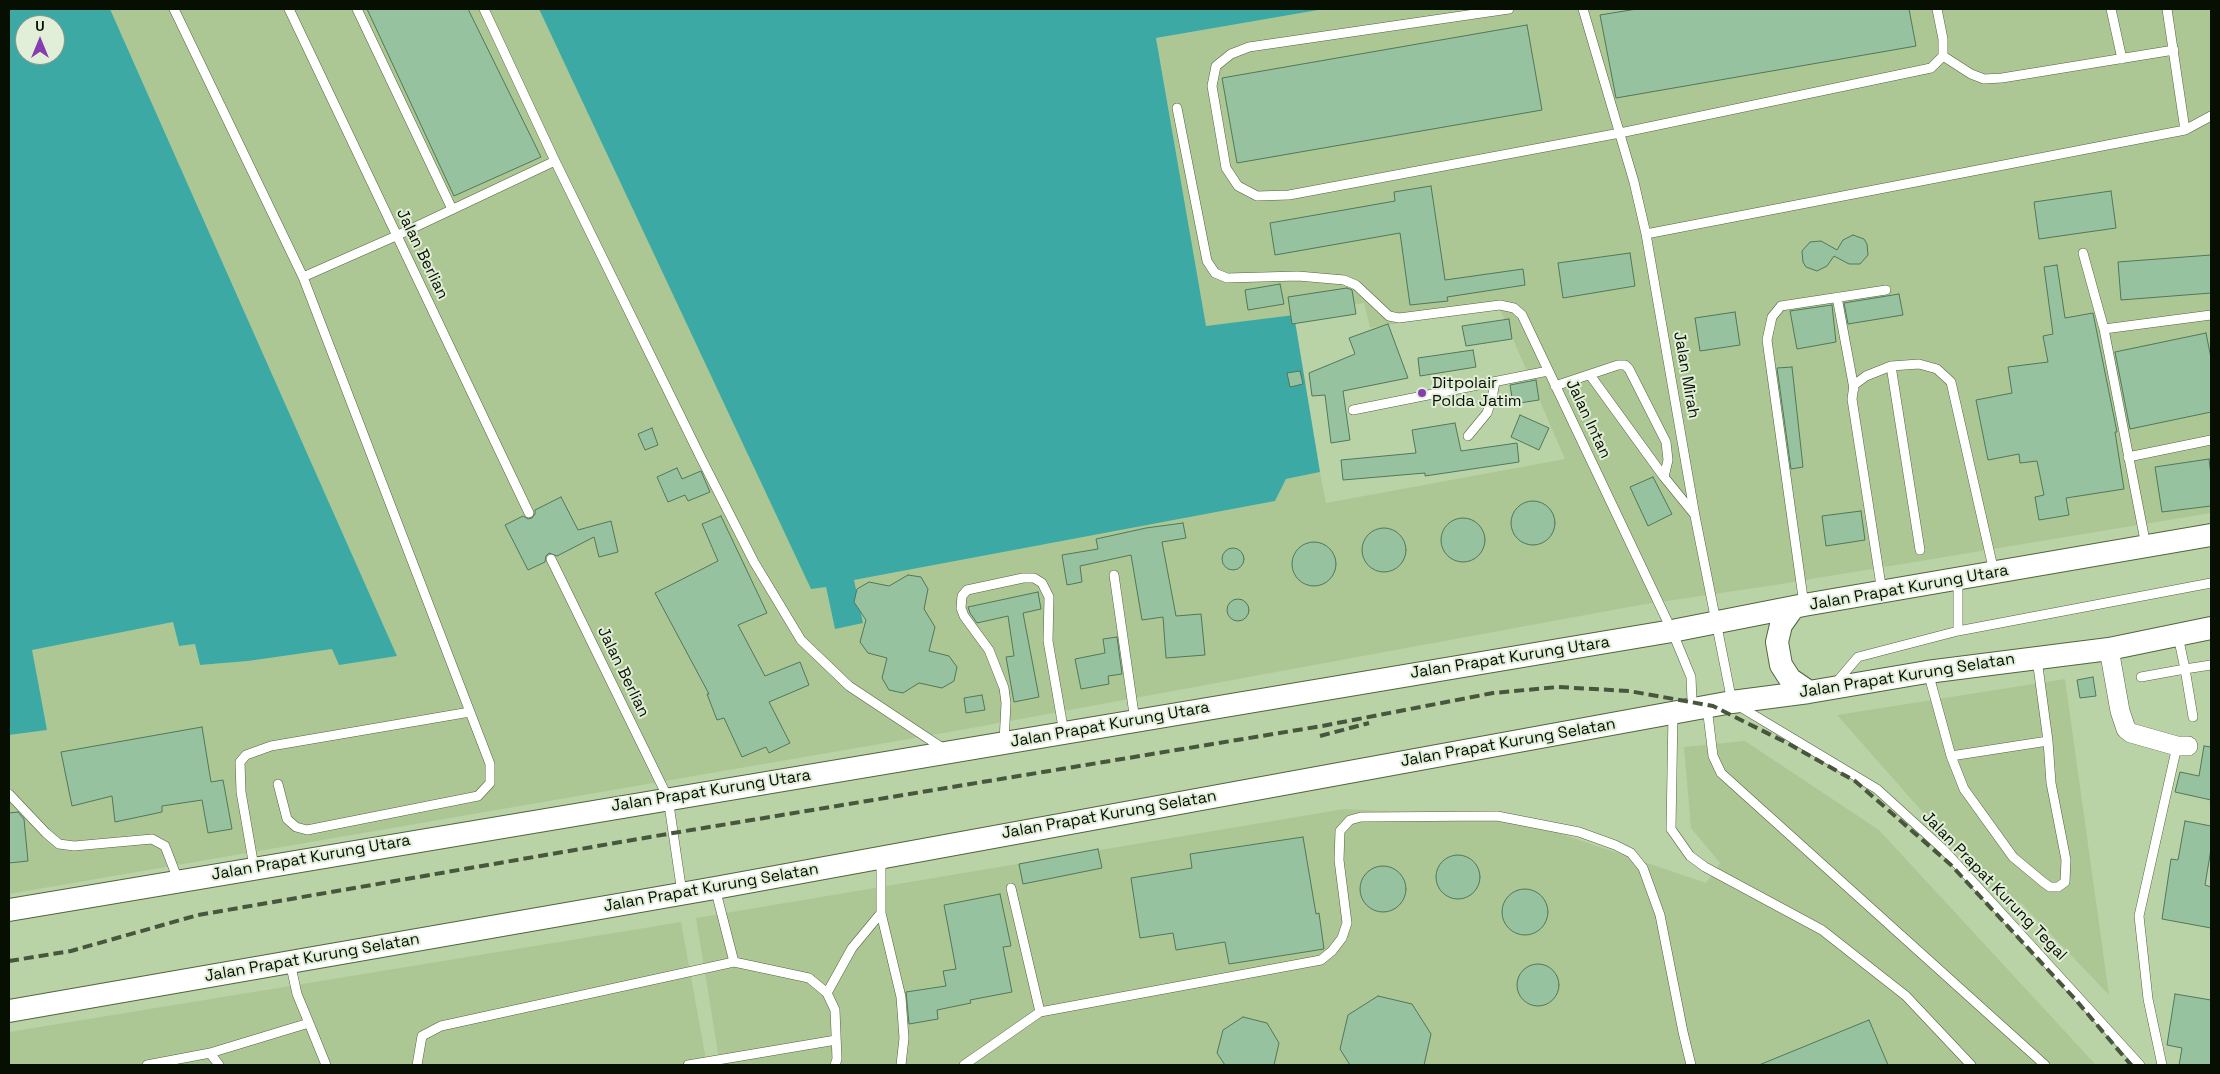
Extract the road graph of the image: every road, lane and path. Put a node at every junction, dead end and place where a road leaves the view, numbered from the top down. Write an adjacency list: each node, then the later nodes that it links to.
1 (174, 9): 22 (lane)
2 (289, 9): 20 (lane, Jalan Berlian)
3 (357, 9): 18 (lane)
4 (484, 9): 17 (lane)
5 (1509, 9): 16 (lane)
6 (1583, 9): 16 (lane, Jalan Mirah)
7 (1937, 9): 11 (lane)
8 (2111, 9): 12 (lane)
9 (2167, 9): 10 (lane)
10 (2174, 50): 12 (lane); 15 (lane)
11 (1943, 56): 12 (lane); 16 (lane)
12 (2122, 59)
13 (1176, 108): 28 (lane, Jalan Intan)
14 (2211, 116): 15 (lane)
15 (2185, 130): 19 (lane)
16 (1620, 133): 19 (lane, Jalan Mirah)
17 (555, 161): 18 (lane); 72 (lane)
18 (452, 209): 20 (lane)
19 (1646, 234): 39 (lane, Jalan Mirah)
20 (396, 236): 22 (lane); 38 (lane, Jalan Berlian)
21 (2083, 253): 26 (lane)
22 (303, 277): 65 (lane)
23 (1886, 290): 24 (lane)
24 (1837, 297): 32 (lane); 49 (lane)
25 (2211, 316): 26 (lane)
26 (2104, 329): 36 (lane)
27 (1891, 366): 32 (lane); 42 (lane); 44 (lane)
28 (1548, 371): 30 (lane); 31 (lane, Jalan Intan)
29 (1590, 375): 31 (lane); 37 (lane); 37 (lane)
30 (1495, 382): 33 (lane); 34 (lane)
31 (1555, 386): 52 (lane, Jalan Intan)
32 (1854, 389): 48 (lane)
33 (1353, 410)
34 (1468, 436)
35 (2211, 440): 36 (lane)
36 (2128, 457): 41 (lane)
37 (1664, 477): 39 (lane)
38 (529, 513)
39 (1695, 516): 50 (lane, Jalan Mirah)
40 (2211, 535): 41 (street, Jalan Prapat Kurung Utara)
41 (2146, 548): 44 (street, Jalan Prapat Kurung Utara)
42 (1920, 550)
43 (551, 559): 76 (lane, Jalan Berlian)
44 (1994, 573): 46 (street, Jalan Prapat Kurung Utara)
45 (1114, 575): 67 (lane)
46 (1958, 580): 48 (street, Jalan Prapat Kurung Utara); 53 (lane)
47 (2211, 583): 53 (lane)
48 (1882, 592): 49 (street, Jalan Prapat Kurung Utara)
49 (1799, 607): 50 (street, Jalan Prapat Kurung Utara); 62 (street)
50 (1717, 622): 52 (street, Jalan Prapat Kurung Utara); 63 (lane, Jalan Mirah)
51 (2211, 628): 54 (street, Jalan Prapat Kurung Selatan)
52 (1672, 631): 64 (lane, Jalan Intan); 67 (street, Jalan Prapat Kurung Utara)
53 (1958, 631): 61 (lane)
54 (2178, 635): 55 (street, Jalan Prapat Kurung Selatan); 58 (lane)
55 (2109, 648): 56 (street, Jalan Prapat Kurung Selatan); 71 (street)
56 (2037, 656): 59 (street, Jalan Prapat Kurung Selatan); 69 (lane)
57 (2211, 665): 58 (lane)
58 (2185, 669): 60 (lane); 66 (lane)
59 (1928, 672): 61 (street, Jalan Prapat Kurung Selatan); 73 (lane)
60 (2141, 677)
61 (1832, 688): 62 (street, Jalan Prapat Kurung Selatan)
62 (1809, 692): 63 (street, Jalan Prapat Kurung Selatan)
63 (1732, 702): 64 (street, Jalan Prapat Kurung Selatan); 104 (lane, Jalan Prapat Kurung Tegal)
64 (1690, 710): 77 (street, Jalan Prapat Kurung Selatan); 102 (lane); 103 (lane)
65 (470, 712): 74 (lane); 78 (lane)
66 (2193, 717)
67 (1135, 721): 68 (street, Jalan Prapat Kurung Utara)
68 (1064, 733): 70 (street, Jalan Prapat Kurung Utara); 70 (lane)
69 (2048, 741): 73 (lane); 73 (lane)
70 (1004, 743): 72 (street, Jalan Prapat Kurung Utara)
71 (2183, 746): 105 (lane)
72 (949, 752): 76 (street, Jalan Prapat Kurung Utara)
73 (1950, 756)
74 (278, 784)
75 (9, 794): 79 (lane)
76 (668, 798): 78 (street, Jalan Prapat Kurung Utara); 82 (lane, Jalan Berlian)
77 (881, 856): 80 (street, Jalan Prapat Kurung Selatan); 84 (lane)
78 (254, 867): 79 (street, Jalan Prapat Kurung Utara)
79 (178, 880): 83 (street, Jalan Prapat Kurung Utara)
80 (715, 888): 82 (street, Jalan Prapat Kurung Selatan); 86 (lane)
81 (1011, 888): 89 (lane)
82 (682, 894): 85 (street, Jalan Prapat Kurung Selatan)
83 (9, 910)
84 (880, 914): 87 (lane); 99 (lane)
85 (290, 962): 88 (street, Jalan Prapat Kurung Selatan); 90 (lane)
86 (734, 962): 87 (lane); 96 (lane)
87 (827, 993): 91 (lane)
88 (9, 1011)
89 (1040, 1012): 100 (lane); 101 (lane)
90 (309, 1023): 92 (lane); 95 (lane)
91 (836, 1040): 97 (lane); 98 (lane)
92 (210, 1053): 93 (lane); 94 (lane)
93 (147, 1065)
94 (219, 1065)
95 (326, 1065)
96 (417, 1065)
97 (688, 1065)
98 (835, 1065)
99 (901, 1065)
100 (964, 1065)
101 (1691, 1065)
102 (1971, 1065)
103 (2045, 1065)
104 (2140, 1065)
105 (2162, 1065)

